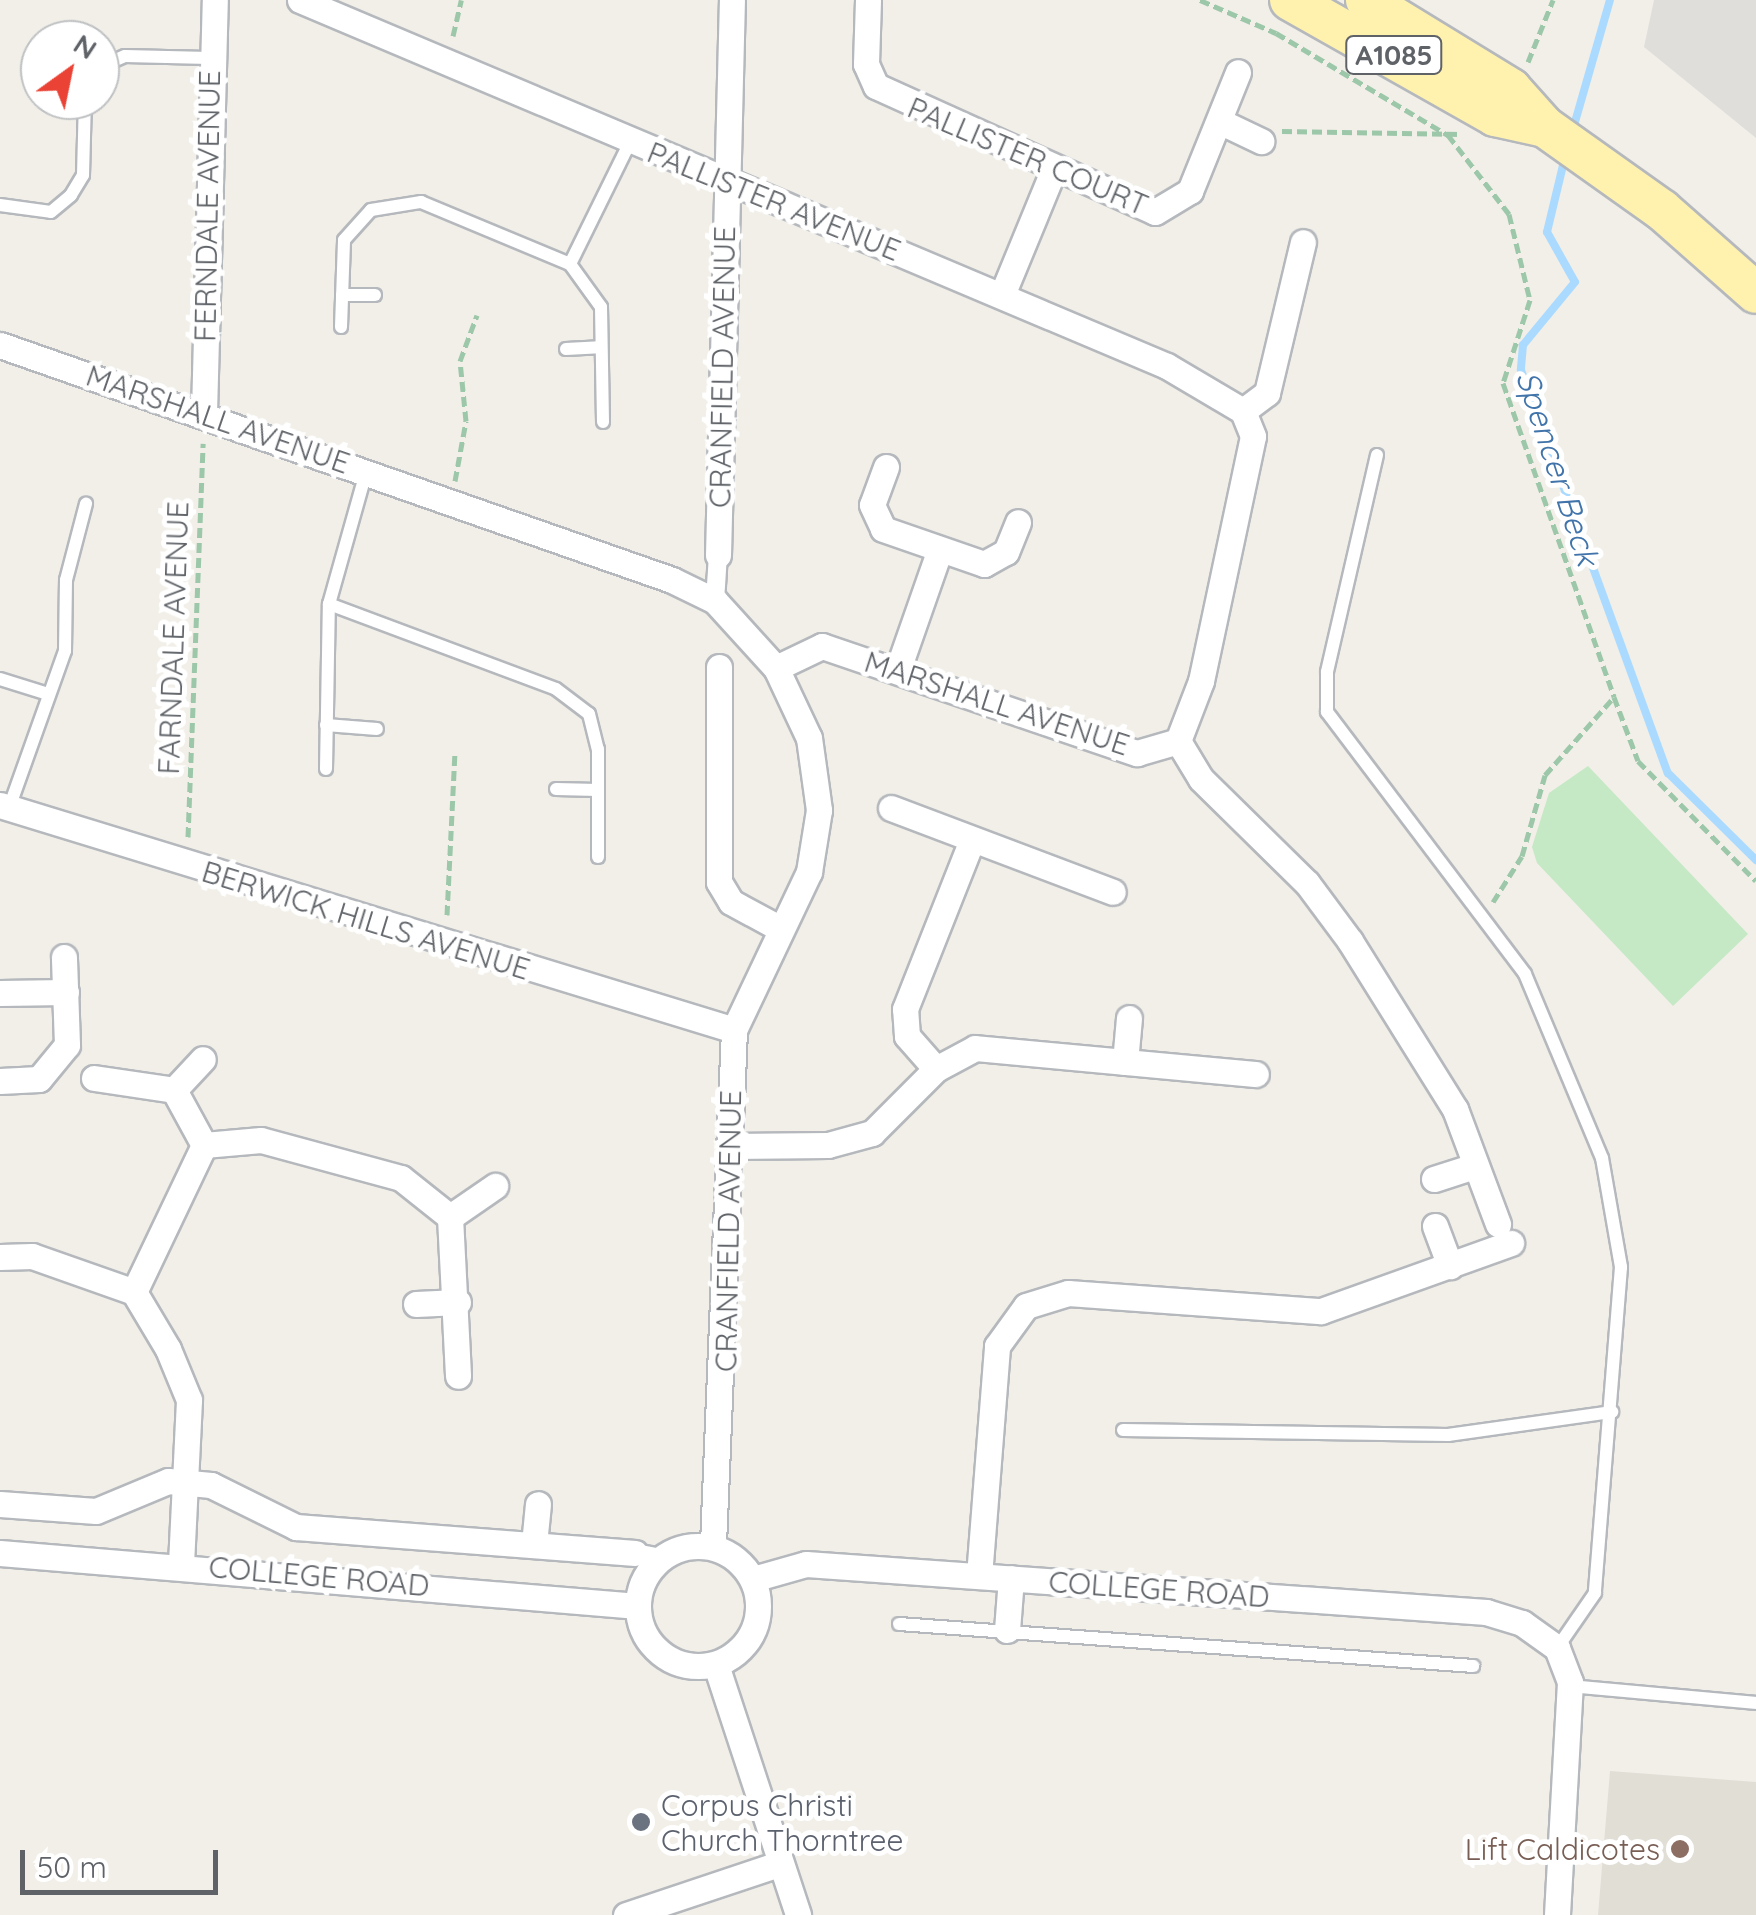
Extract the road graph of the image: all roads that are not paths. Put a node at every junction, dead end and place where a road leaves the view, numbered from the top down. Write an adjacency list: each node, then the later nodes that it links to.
1 (215, 0): 8 (street, FERNDALE AVENUE)
2 (300, 0): 14 (street, PALLISTER AVENUE)
3 (732, 0): 16 (street, CRANFIELD AVENUE)
4 (868, 0): 15 (street, PALLISTER COURT)
5 (1290, 0): 12 (main road, A1085)
6 (1366, 0): 12 (main road, A1085)
7 (120, 58): 8 (lane)
8 (209, 58): 29 (street, FERNDALE AVENUE)
9 (1238, 72): 11 (street, PALLISTER COURT)
10 (84, 120): 17 (lane)
11 (1219, 122): 13 (street); 15 (street, PALLISTER COURT)
12 (1550, 131): 20 (main road, A1085)
13 (1262, 141)
14 (630, 142): 16 (street, PALLISTER AVENUE); 19 (lane)
15 (1053, 171): 21 (street)
16 (726, 180): 21 (street, PALLISTER AVENUE); 37 (street, CRANFIELD AVENUE)
17 (0, 205)
18 (1302, 242): 28 (street)
19 (570, 264): 22 (lane); 26 (lane)
20 (1756, 292)
21 (1002, 294): 28 (street, PALLISTER AVENUE)
22 (342, 295): 23 (lane); 24 (lane)
23 (375, 295)
24 (341, 327)
25 (0, 345): 29 (street, MARSHALL AVENUE)
26 (599, 347): 27 (lane); 30 (lane)
27 (566, 349)
28 (1244, 410): 47 (street)
29 (204, 413): 33 (street, MARSHALL AVENUE)
30 (603, 422)
31 (1377, 455): 82 (lane)
32 (886, 467): 36 (street)
33 (367, 471): 38 (street, MARSHALL AVENUE); 39 (lane)
34 (86, 504): 44 (lane)
35 (1018, 522): 36 (street)
36 (938, 552): 42 (street)
37 (718, 554): 38 (street)
38 (715, 601): 41 (street, CRANFIELD AVENUE)
39 (329, 604): 45 (lane); 50 (lane)
40 (718, 667): 56 (street)
41 (776, 668): 42 (street, MARSHALL AVENUE); 56 (street, CRANFIELD AVENUE)
42 (898, 669): 47 (street, MARSHALL AVENUE)
43 (0, 679): 44 (lane)
44 (45, 692): 51 (lane)
45 (326, 725): 46 (lane); 48 (lane)
46 (377, 729)
47 (1178, 741): 71 (street)
48 (326, 769)
49 (556, 789): 50 (lane)
50 (598, 790): 54 (lane)
51 (5, 807): 61 (street, BERWICK HILLS AVENUE)
52 (892, 808): 53 (street)
53 (972, 840): 55 (street); 64 (street)
54 (598, 857)
55 (1113, 892)
56 (777, 927): 61 (street, CRANFIELD AVENUE)
57 (64, 957): 58 (street)
58 (66, 992): 59 (street); 67 (street)
59 (0, 993)
60 (1129, 1018): 63 (street)
61 (734, 1030): 70 (street, CRANFIELD AVENUE)
62 (203, 1058): 68 (street)
63 (1126, 1062): 64 (street); 65 (street)
64 (936, 1070): 70 (street)
65 (1256, 1074)
66 (94, 1078): 68 (street)
67 (0, 1081)
68 (174, 1090): 69 (street)
69 (204, 1145): 74 (street); 78 (street)
70 (731, 1146): 88 (street, CRANFIELD AVENUE)
71 (1474, 1166): 72 (street); 77 (street)
72 (1434, 1179)
73 (495, 1186): 74 (street)
74 (450, 1217): 79 (street)
75 (1435, 1226): 77 (street)
76 (0, 1257): 78 (street)
77 (1450, 1266): 93 (street)
78 (134, 1292): 84 (street)
79 (458, 1302): 80 (street); 81 (street)
80 (416, 1304)
81 (458, 1376)
82 (1612, 1412): 83 (lane); 99 (lane)
83 (1123, 1430)
84 (191, 1483): 85 (street); 87 (street, COLLEGE ROAD); 92 (street)
85 (0, 1504)
86 (538, 1504): 87 (street)
87 (534, 1544): 90 (street, COLLEGE ROAD)
88 (713, 1544): 91 (street); 95 (street)
89 (0, 1553): 92 (street, COLLEGE ROAD)
90 (635, 1553): 91 (street)
91 (661, 1558): 96 (street)
92 (181, 1564): 96 (street, COLLEGE ROAD)
93 (980, 1576): 94 (street, COLLEGE ROAD); 95 (street, COLLEGE ROAD)
94 (1011, 1578): 98 (street); 99 (street, COLLEGE ROAD)
95 (753, 1579): 100 (street)
96 (638, 1606): 100 (street)
97 (899, 1624): 98 (lane, COLLEGE ROAD)
98 (1007, 1630): 101 (lane, COLLEGE ROAD)
99 (1557, 1648): 102 (street)
100 (716, 1665): 104 (street)
101 (1473, 1666)
102 (1570, 1686): 103 (lane); 107 (street)
103 (1756, 1703)
104 (781, 1863): 105 (street); 106 (street)
105 (626, 1915)
106 (798, 1915)
107 (1557, 1915)

